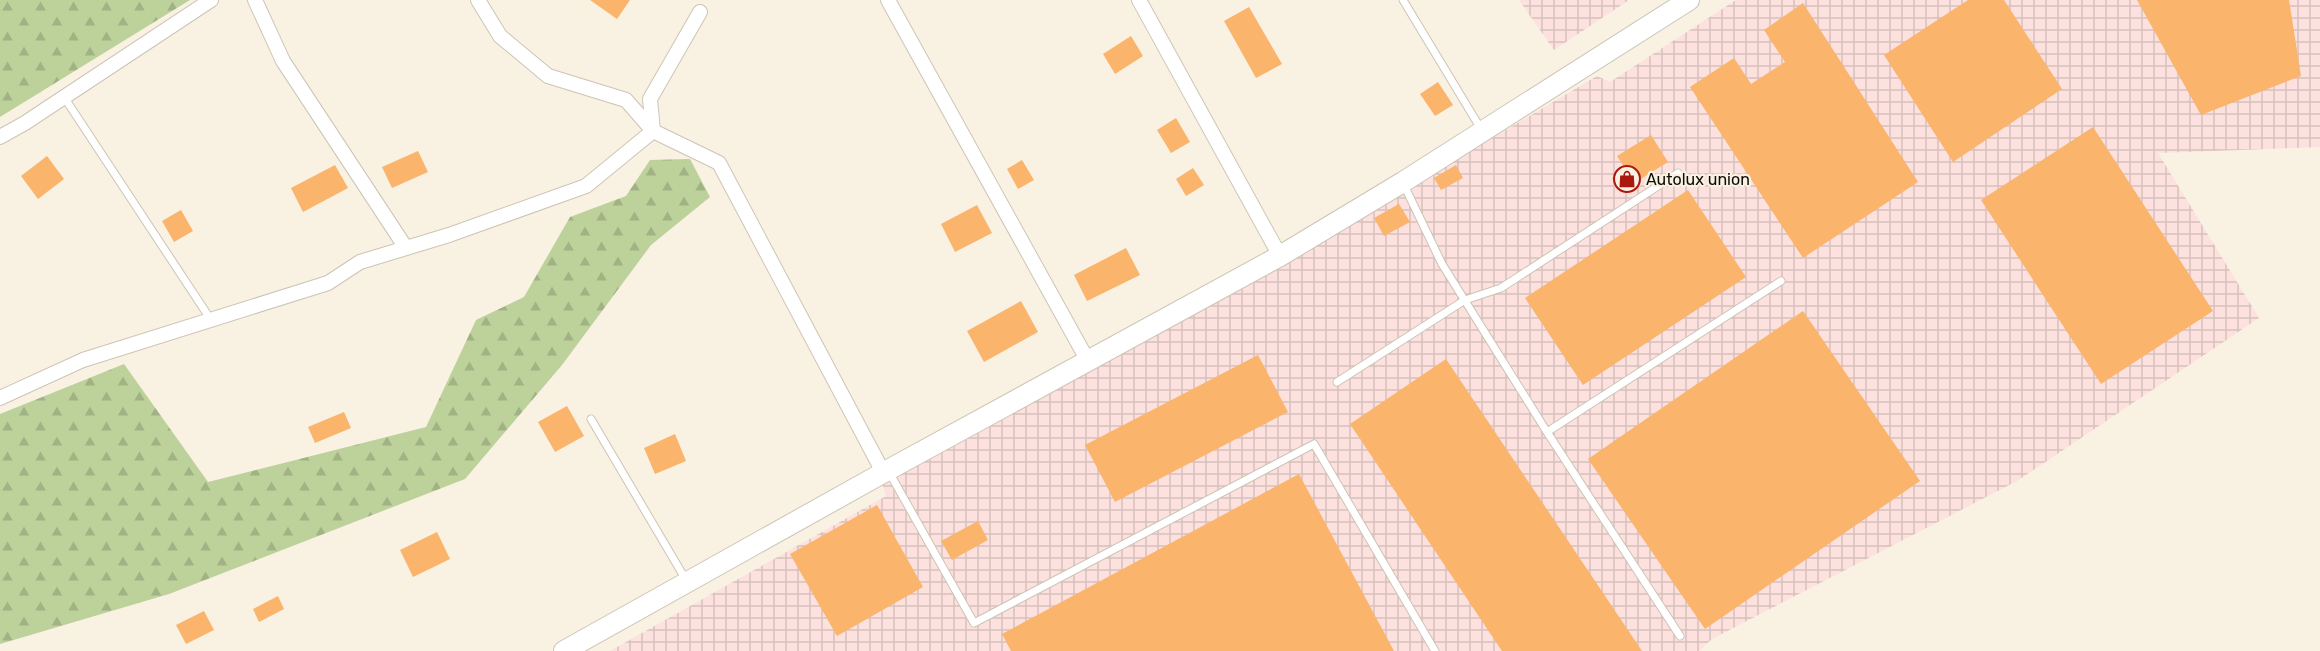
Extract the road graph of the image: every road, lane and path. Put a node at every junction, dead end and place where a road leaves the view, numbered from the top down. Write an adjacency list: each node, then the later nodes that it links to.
1 (211, 0): 9 (street)
2 (255, 0): 15 (street)
3 (478, 0): 10 (street)
4 (888, 0): 20 (street)
5 (1139, 0): 16 (street)
6 (1403, 0): 11 (lane)
7 (1689, 0): 11 (street)
8 (700, 12): 10 (street)
9 (64, 98): 12 (street); 19 (lane)
10 (653, 131): 15 (street); 25 (street)
11 (1484, 132): 14 (street)
12 (0, 137)
13 (1678, 173): 18 (lane)
14 (1403, 182): 16 (street); 18 (lane)
15 (406, 248): 19 (street)
16 (1280, 256): 20 (street)
17 (1781, 281): 24 (lane)
18 (1465, 300): 21 (lane); 24 (lane)
19 (211, 320): 22 (street)
20 (1088, 361): 25 (street)
21 (1337, 382)
22 (0, 398)
23 (591, 420): 26 (lane)
24 (1548, 432): 27 (lane)
25 (886, 471): 26 (street); 29 (lane)
26 (687, 582): 28 (street)
27 (1680, 636)
28 (564, 651)
29 (1435, 651)

